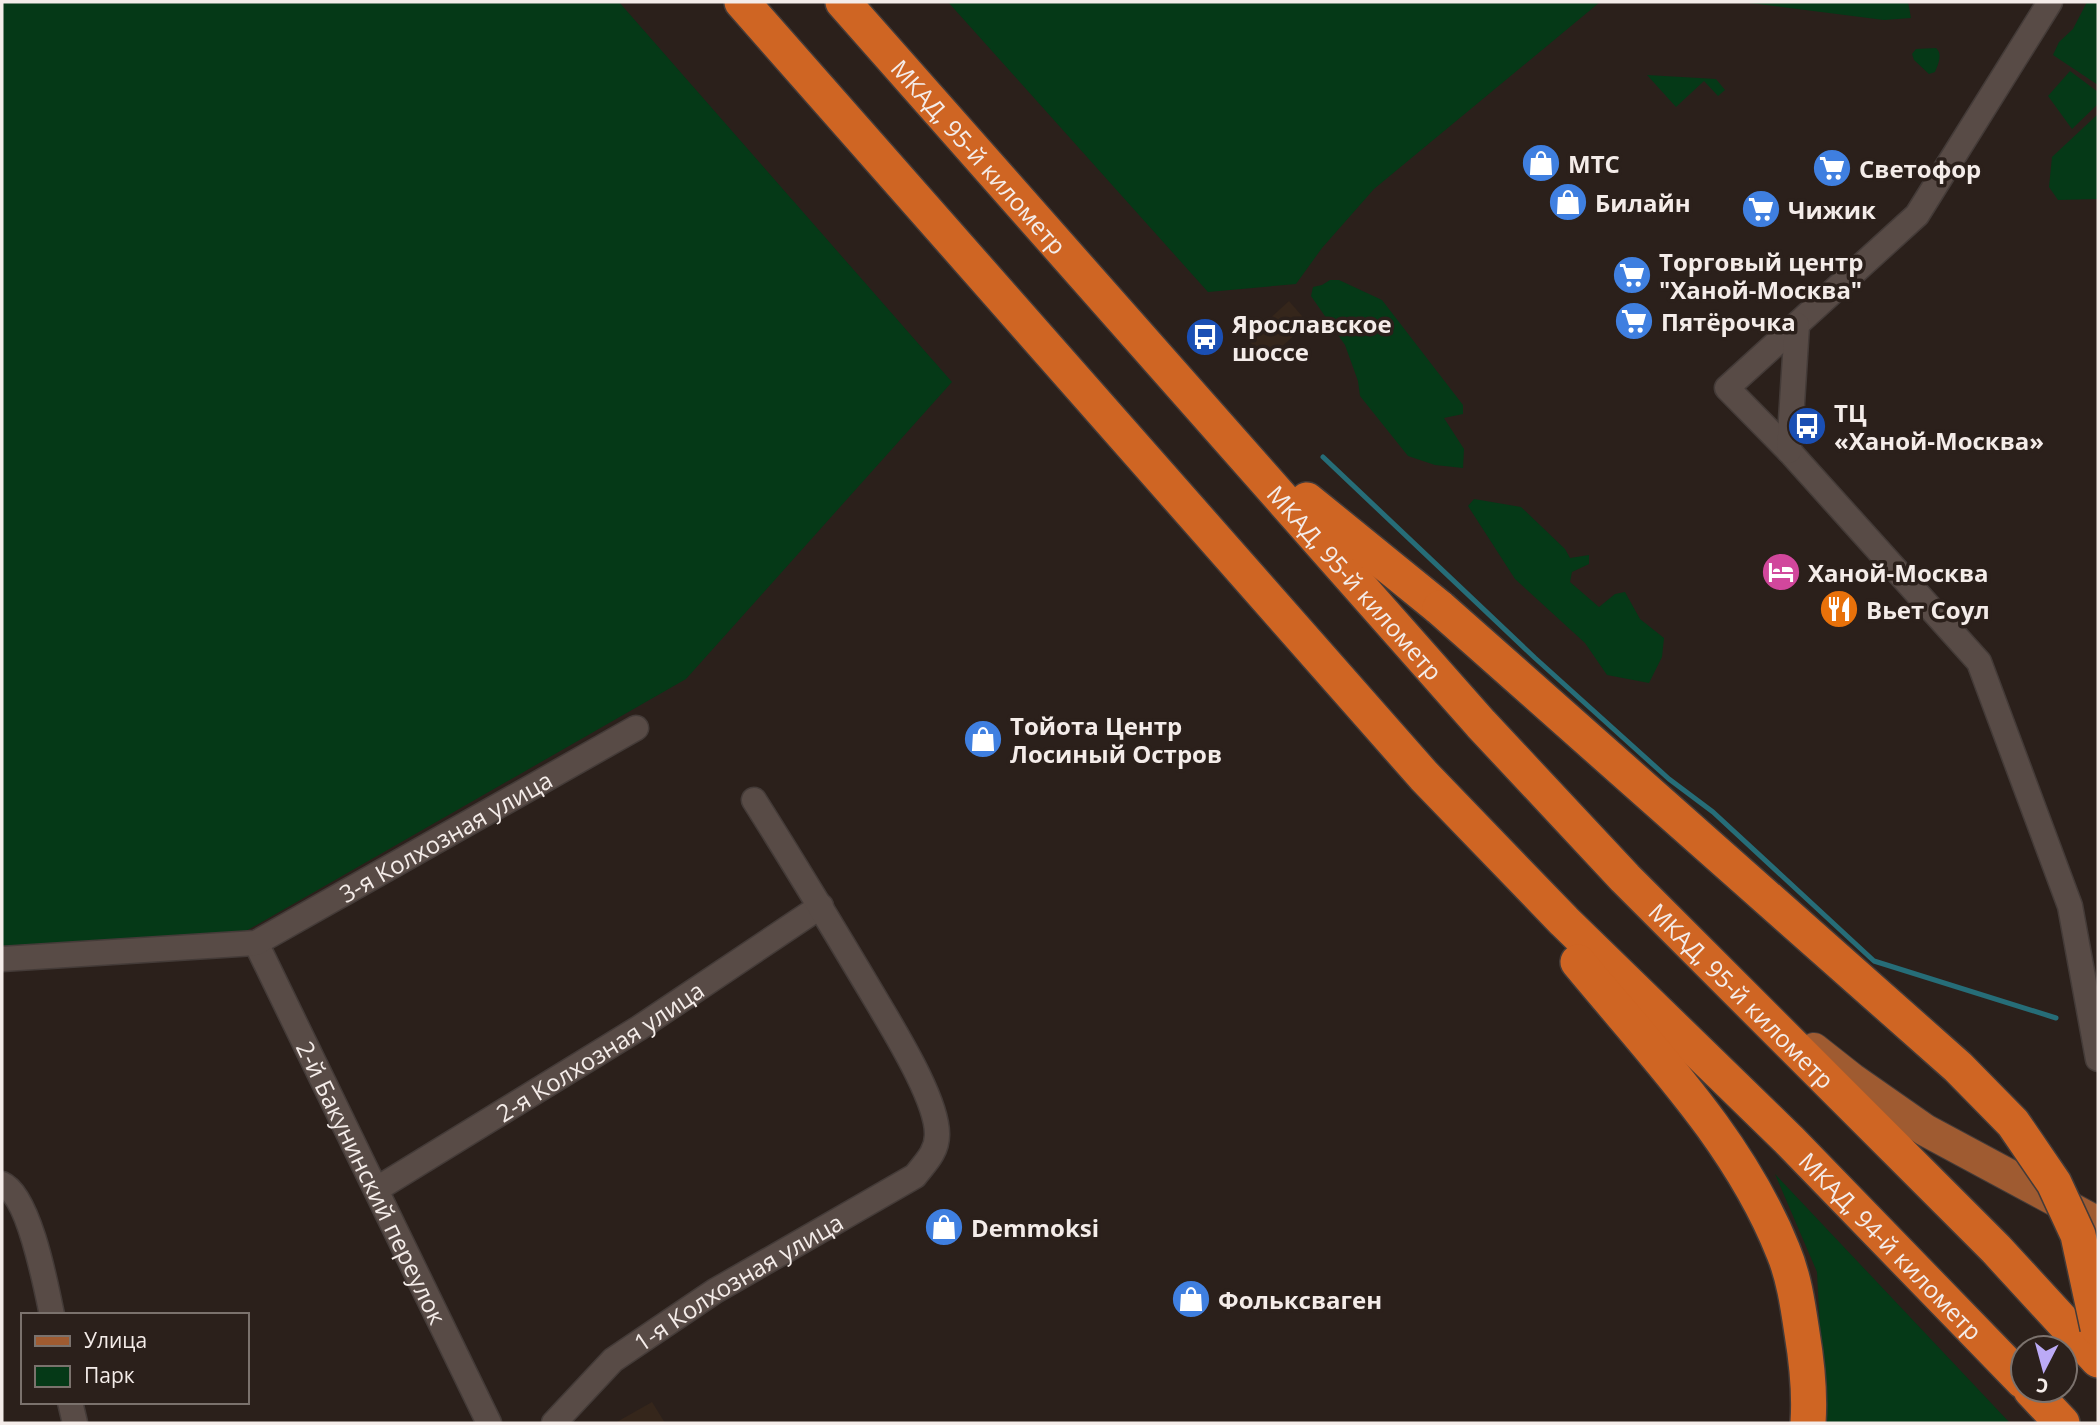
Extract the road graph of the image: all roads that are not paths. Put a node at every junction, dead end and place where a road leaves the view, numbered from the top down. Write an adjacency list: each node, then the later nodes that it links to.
1 (742, 2): 8 (highway)
2 (843, 2): 5 (highway, МКАД, 95-й километр)
3 (2050, 2): 4 (street)
4 (1797, 325): 6 (street); 6 (street)
5 (1228, 436): 13 (highway, МКАД, 95-й километр); 19 (highway, bridge)
6 (1789, 452): 14 (street)
7 (636, 728): 11 (street, 3-я Колхозная улица)
8 (1424, 776): 21 (highway, МКАД, 94-й километр); 27 (highway)
9 (754, 800): 10 (street)
10 (821, 906): 16 (street, 2-я Колхозная улица); 26 (street, 1-я Колхозная улица)
11 (256, 943): 12 (street); 16 (street, 2-й Бакунинский переулок)
12 (2, 959)
13 (1731, 984): 17 (main road); 20 (highway, МКАД, 95-й километр)
14 (2098, 1059)
15 (2, 1184): 18 (street)
16 (377, 1189): 25 (street, 2-й Бакунинский переулок)
17 (2098, 1223)
18 (52, 1313)
19 (2098, 1328)
20 (2098, 1360)
21 (2009, 1367)
22 (71, 1404): 24 (street)
23 (2044, 1404): 28 (highway)
24 (75, 1423)
25 (489, 1423)
26 (554, 1423)
27 (1808, 1423)
28 (2062, 1423)

